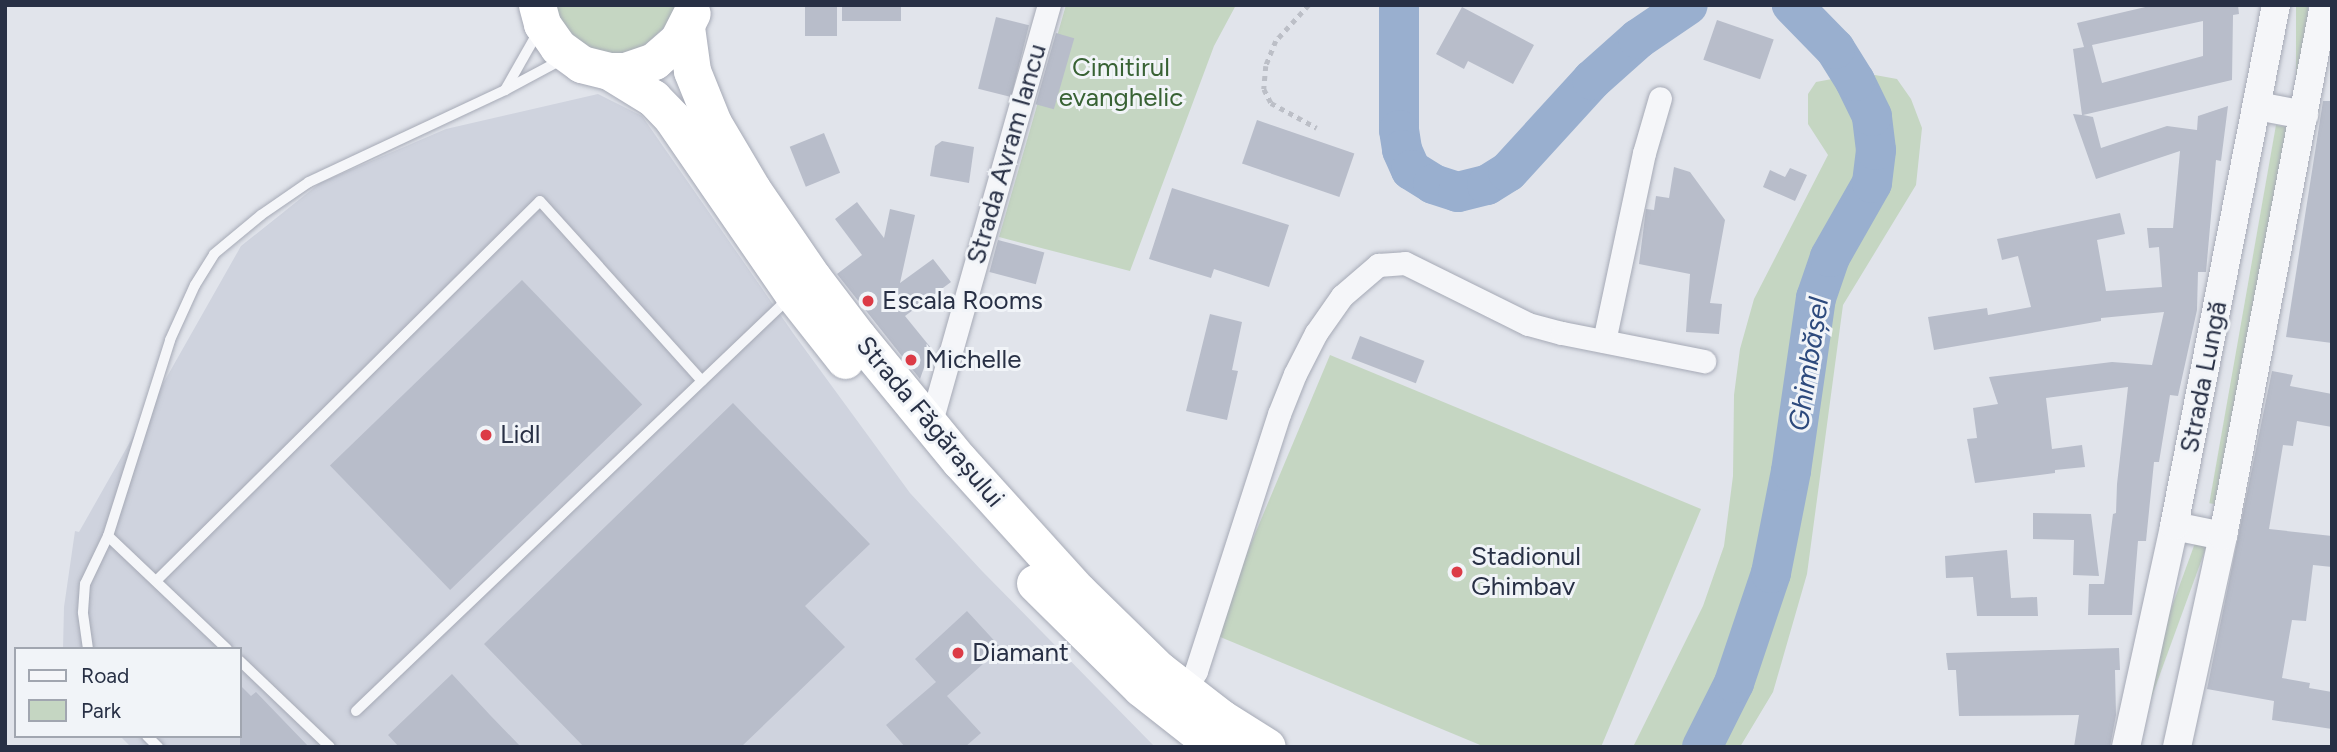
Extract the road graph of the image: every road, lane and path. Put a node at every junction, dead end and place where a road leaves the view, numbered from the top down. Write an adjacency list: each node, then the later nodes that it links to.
1 (1049, 5): 18 (street, Strada Avram Iancu)
2 (1309, 5): 13 (path)
3 (2276, 5): 11 (street, Strada Lungă)
4 (2324, 5): 12 (street, Strada Lungă)
5 (538, 11): 7 (highway, Strada Făgărașului); 9 (lane)
6 (690, 16): 8 (highway, Strada Făgărașului); 18 (highway, Strada Făgărașului)
7 (568, 56): 8 (highway, Strada Făgărașului); 9 (lane)
8 (609, 71): 14 (highway, Strada Făgărașului)
9 (505, 90): 20 (lane)
10 (1660, 98): 15 (street)
11 (2257, 106): 12 (street); 19 (street, Strada Lungă)
12 (2304, 115): 21 (street, Strada Lungă)
13 (1317, 128)
14 (793, 294): 17 (lane); 29 (highway, Strada Făgărașului)
15 (1604, 341): 16 (street); 26 (street)
16 (1704, 360)
17 (702, 381): 22 (lane); 27 (lane)
18 (930, 425): 26 (highway, Strada Făgărașului)
19 (2174, 526): 21 (street); 31 (street, Strada Lungă)
20 (108, 536): 22 (lane); 23 (lane)
21 (2222, 536): 32 (street, Strada Lungă)
22 (156, 581): 24 (lane)
23 (88, 647)
24 (225, 647)
25 (242, 663): 28 (lane)
26 (1185, 690): 30 (highway, Strada Făgărașului)
27 (356, 711)
28 (330, 747)
29 (1216, 747)
30 (1267, 747)
31 (2126, 747)
32 (2177, 747)

